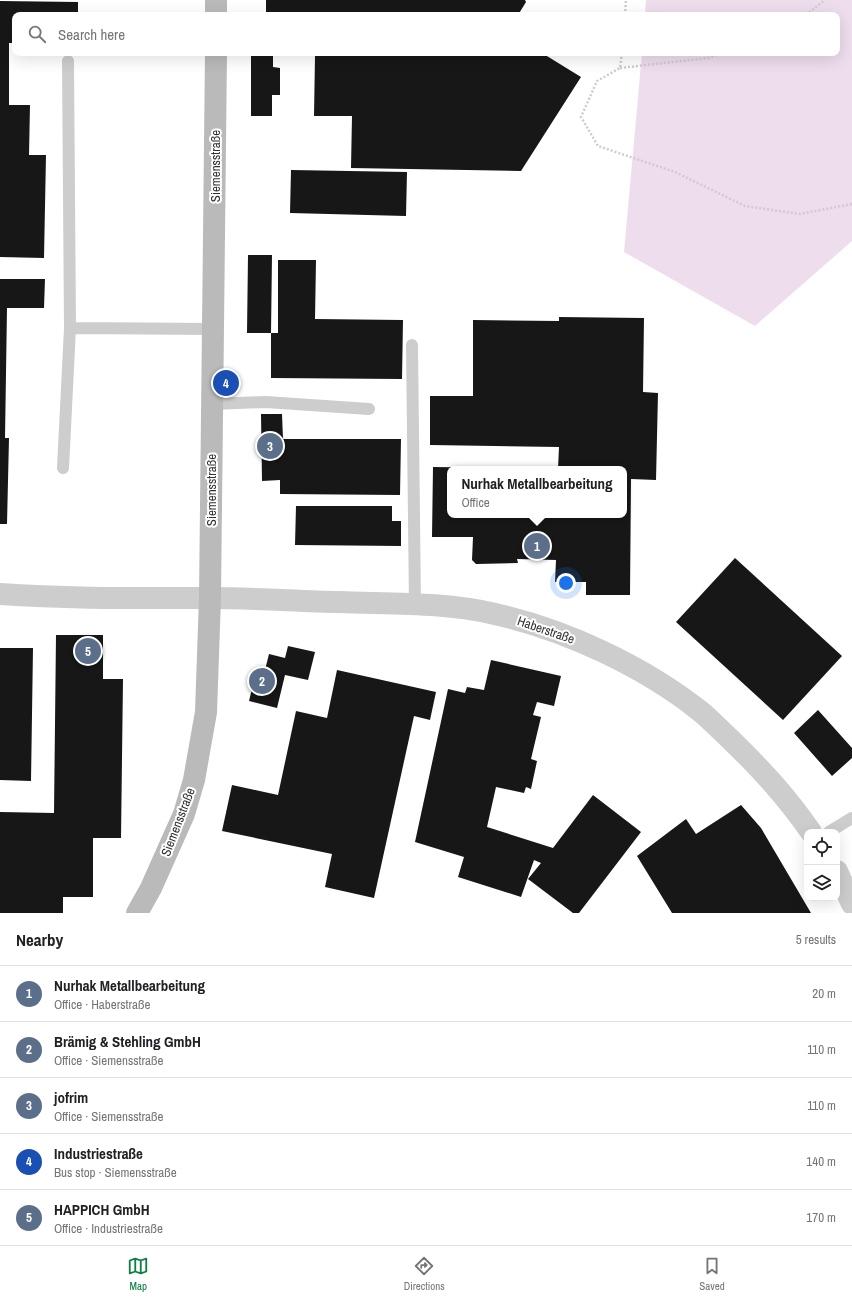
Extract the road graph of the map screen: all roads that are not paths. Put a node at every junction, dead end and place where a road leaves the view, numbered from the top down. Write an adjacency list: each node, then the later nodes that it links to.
1 (216, 0): 2 (street)
2 (216, 12)
3 (216, 56): 6 (street, Siemensstraße)
4 (68, 61): 5 (lane)
5 (70, 328): 6 (lane); 10 (lane)
6 (214, 329): 8 (street, Siemensstraße)
7 (412, 345): 13 (lane)
8 (212, 404): 9 (lane); 12 (street, Siemensstraße)
9 (369, 409)
10 (62, 468)
11 (0, 594): 12 (street, Haberstraße)
12 (210, 598): 13 (street, Haberstraße); 19 (street, Siemensstraße)
13 (415, 605): 15 (street, Haberstraße)
14 (852, 818): 16 (lane)
15 (809, 829)
16 (834, 829)
17 (840, 878): 18 (street)
18 (852, 904)
19 (137, 913)

